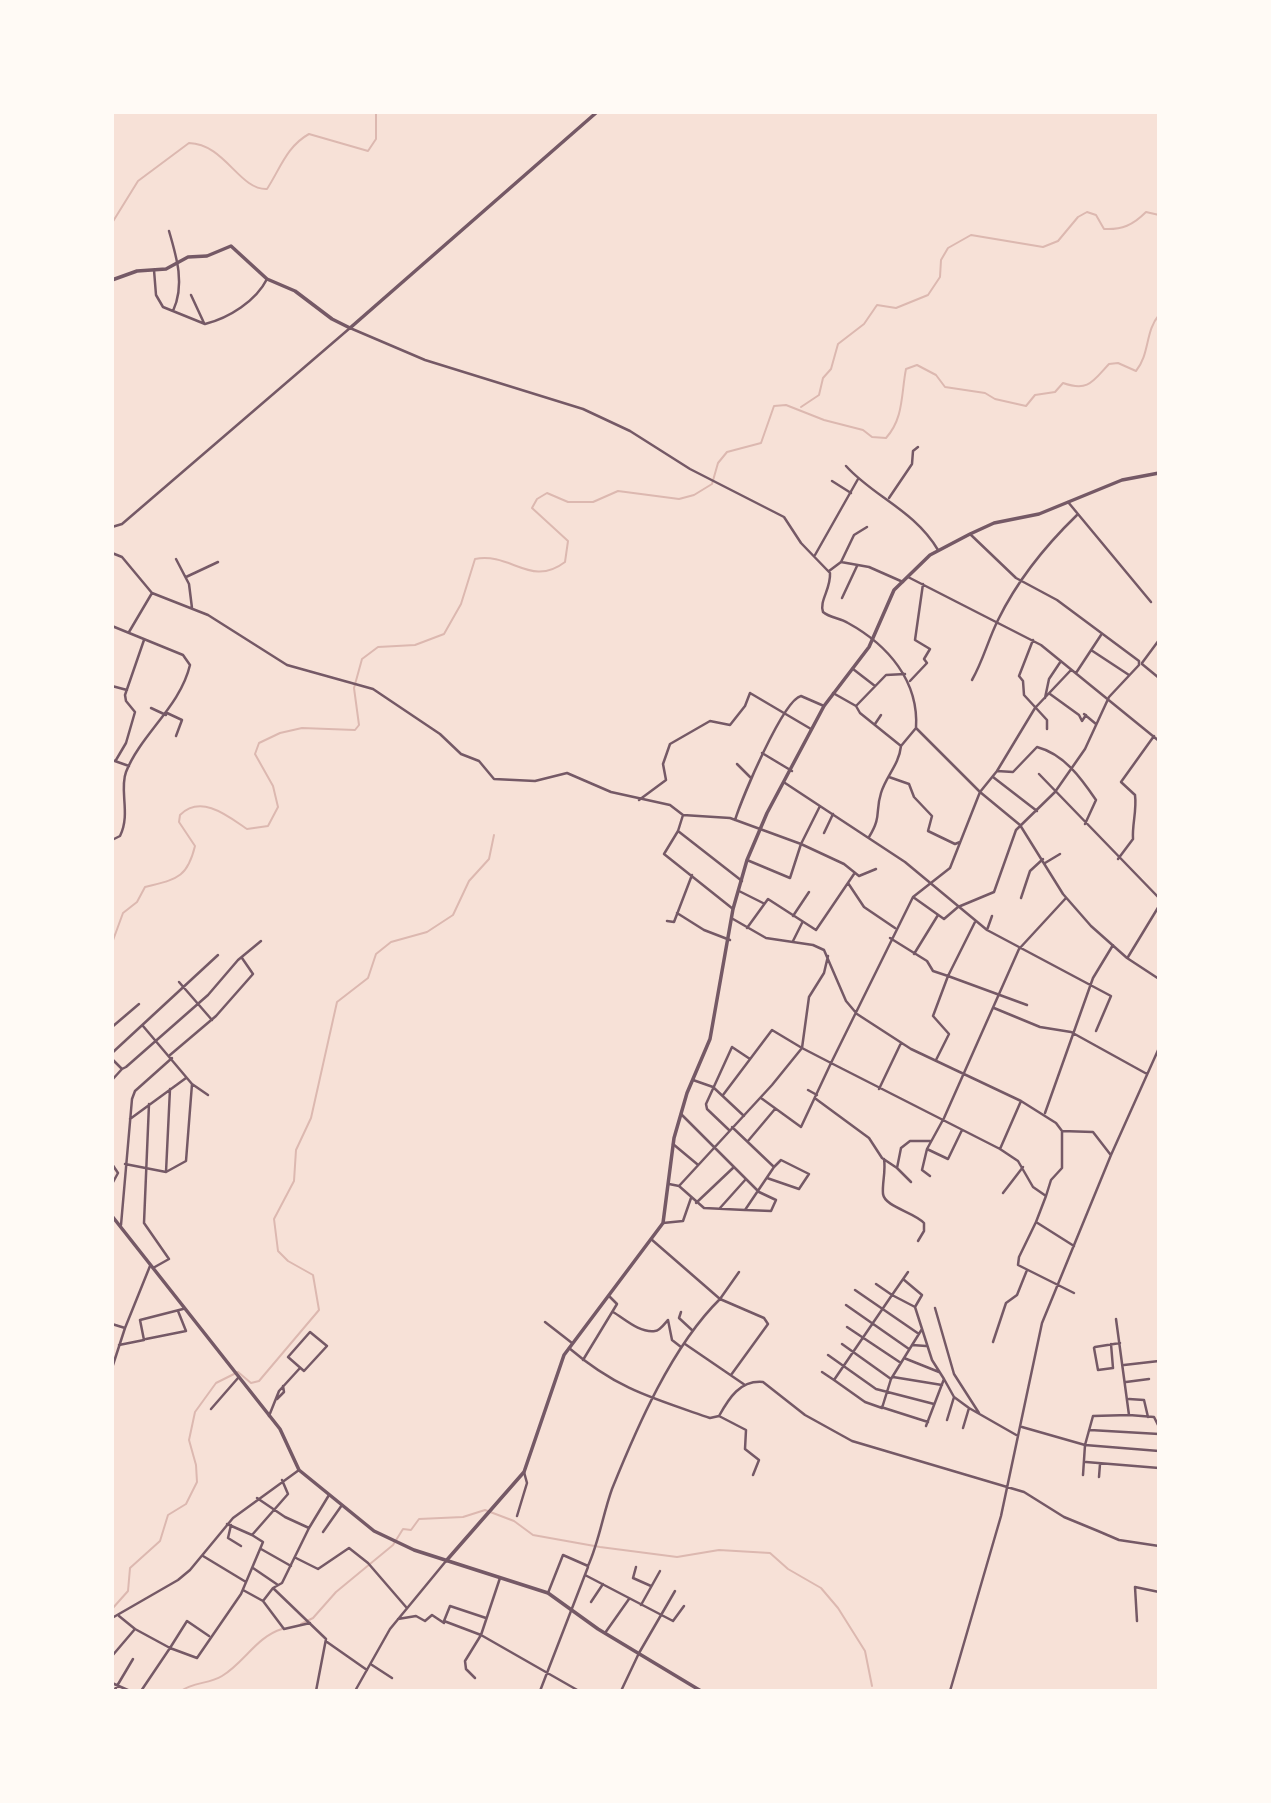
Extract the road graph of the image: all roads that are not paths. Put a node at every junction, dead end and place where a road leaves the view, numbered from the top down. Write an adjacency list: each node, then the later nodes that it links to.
1 (597, 112): 10 (street)
2 (169, 231): 3 (street)
3 (178, 262): 4 (street); 5 (street); 8 (street)
4 (154, 270): 6 (street); 8 (street)
5 (267, 279): 9 (street); 10 (street)
6 (112, 280)
7 (191, 295): 9 (street)
8 (173, 311): 9 (street)
9 (204, 323)
10 (350, 328): 20 (street); 25 (street)
11 (918, 447): 17 (street)
12 (846, 466): 14 (street)
13 (1159, 473): 18 (street)
14 (858, 479): 16 (street); 17 (street)
15 (832, 481): 16 (street)
16 (851, 493): 25 (street)
17 (889, 498): 23 (street)
18 (1068, 502): 19 (street); 22 (street)
19 (1077, 515): 33 (street); 38 (street)
20 (112, 527)
21 (867, 527): 28 (street)
22 (970, 534): 23 (street); 33 (street)
23 (938, 550): 32 (street)
24 (112, 553): 36 (street)
25 (814, 556): 30 (street)
26 (176, 559): 31 (street)
27 (218, 562): 31 (street)
28 (841, 562): 29 (street); 30 (street)
29 (857, 565): 34 (street); 37 (street)
30 (829, 571): 47 (street)
31 (186, 577): 39 (street)
32 (908, 577): 34 (street); 35 (street)
33 (1020, 580): 40 (street); 43 (street)
34 (903, 582): 47 (street)
35 (923, 584): 40 (street); 58 (street)
36 (152, 593): 39 (street); 42 (street)
37 (842, 598)
38 (1151, 602)
39 (192, 608): 96 (street)
40 (998, 620): 45 (street); 57 (street)
41 (112, 626): 42 (street)
42 (128, 632): 44 (street)
43 (1101, 635): 48 (street); 50 (street)
44 (144, 640): 61 (street); 70 (street)
45 (1033, 640): 49 (street); 69 (street)
46 (1159, 640): 50 (street)
47 (872, 641): 51 (street); 54 (street)
48 (1091, 650): 53 (street); 55 (street)
49 (1061, 661): 52 (street); 65 (street)
50 (1141, 663): 55 (street); 56 (street)
51 (851, 668): 59 (street); 62 (street)
52 (1072, 670): 53 (street); 63 (street)
53 (1076, 673): 64 (street)
54 (905, 674): 58 (street); 59 (street)
55 (1129, 675): 64 (street)
56 (1159, 678)
57 (972, 680)
58 (909, 682): 75 (street)
59 (875, 685): 67 (street)
60 (112, 686): 61 (street)
61 (127, 690): 83 (street)
62 (833, 693): 66 (street); 67 (street)
63 (1050, 694): 65 (street); 74 (street)
64 (1109, 697): 74 (street); 79 (street)
65 (1045, 698): 69 (street)
66 (824, 706): 71 (street); 77 (street)
67 (856, 706): 73 (street)
68 (151, 708): 70 (street)
69 (1035, 708): 76 (street); 88 (street)
70 (167, 714): 78 (street); 85 (street)
71 (785, 714): 77 (street); 82 (street); 96 (street)
72 (881, 715): 73 (street)
73 (875, 723): 81 (street)
74 (1096, 724): 86 (street)
75 (916, 728): 81 (street); 95 (street)
76 (1046, 729)
77 (813, 730): 87 (street)
78 (176, 736)
79 (1154, 736): 80 (street); 112 (street)
80 (1159, 740)
81 (901, 746): 90 (street)
82 (762, 753): 87 (street); 92 (street)
83 (114, 760): 85 (street)
84 (737, 764): 92 (street)
85 (129, 766): 108 (street)
86 (1072, 769): 88 (street); 94 (street); 102 (street)
87 (792, 771): 93 (street)
88 (998, 771): 91 (street)
89 (1039, 774): 94 (street)
90 (890, 777): 107 (street); 109 (street)
91 (993, 777): 95 (street); 98 (street)
92 (751, 778): 101 (street)
93 (785, 783): 97 (street); 104 (street)
94 (1056, 791): 98 (street); 102 (street)
95 (980, 792): 103 (street); 109 (street)
96 (639, 800): 100 (street)
97 (820, 806): 99 (street); 110 (street)
98 (1037, 811): 103 (street)
99 (833, 814): 106 (street); 107 (street)
100 (683, 815): 101 (street); 105 (street)
101 (735, 820): 104 (street)
102 (1085, 824): 112 (street)
103 (1020, 825): 114 (street); 129 (street)
104 (759, 830): 110 (street); 113 (street)
105 (678, 831): 117 (street); 118 (street)
106 (824, 833)
107 (869, 837): 120 (street)
108 (112, 840)
109 (961, 841): 120 (street)
110 (801, 844): 113 (street); 116 (street)
111 (1059, 854): 114 (street)
112 (1118, 859): 126 (street)
113 (747, 860): 118 (street)
114 (1044, 861): 124 (street); 125 (street)
115 (876, 869): 116 (street)
116 (855, 873): 119 (street)
117 (692, 875): 130 (street); 131 (street)
118 (742, 881): 121 (street)
119 (848, 883): 138 (street); 140 (street)
120 (931, 883): 123 (street); 129 (street)
121 (739, 891): 127 (street); 130 (street)
122 (809, 892): 133 (street)
123 (913, 897): 132 (street); 140 (street)
124 (1066, 897): 146 (street); 147 (street)
125 (1021, 898)
126 (1159, 898)
127 (764, 903): 133 (street); 139 (street)
128 (1159, 906): 152 (street)
129 (958, 907): 132 (street); 137 (street)
130 (733, 909): 135 (street)
131 (677, 913): 136 (street); 143 (street)
132 (938, 915): 148 (street)
133 (793, 916): 138 (street)
134 (992, 916): 141 (street)
135 (733, 919): 139 (street); 143 (street)
136 (667, 920)
137 (975, 922): 141 (street); 153 (street)
138 (802, 923): 145 (street)
139 (747, 928): 145 (street)
140 (896, 928): 142 (street)
141 (987, 930): 147 (street)
142 (890, 938): 148 (street); 163 (street)
143 (730, 940): 184 (street)
144 (261, 941): 151 (street)
145 (793, 942): 150 (street)
146 (1113, 945): 152 (street); 156 (street)
147 (1019, 949): 156 (street); 158 (street)
148 (915, 954): 153 (street)
149 (218, 956): 157 (street)
150 (828, 956): 163 (street); 171 (street)
151 (242, 958): 159 (street); 164 (street)
152 (1127, 958): 154 (street)
153 (948, 976): 158 (street); 177 (street)
154 (1159, 979)
155 (179, 982): 157 (street)
156 (1090, 985): 167 (street); 168 (street)
157 (185, 989): 159 (street); 165 (street)
158 (998, 995): 161 (street); 162 (street)
159 (198, 1003): 164 (street); 169 (street)
160 (139, 1004): 166 (street)
161 (1027, 1006)
162 (993, 1007): 168 (street); 180 (street)
163 (858, 1014): 170 (street); 178 (street)
164 (212, 1020): 174 (street)
165 (143, 1026): 169 (street); 173 (street)
166 (112, 1027)
167 (1096, 1031)
168 (1071, 1032): 181 (street); 198 (street)
169 (156, 1040): 174 (street); 179 (street)
170 (901, 1043): 177 (street); 188 (street)
171 (802, 1048): 176 (street); 178 (street); 193 (street)
172 (1159, 1048): 181 (street)
173 (112, 1053)
174 (171, 1057): 182 (street); 201 (street)
175 (112, 1059): 179 (street)
176 (750, 1059): 186 (street); 191 (street)
177 (936, 1060): 180 (street)
178 (831, 1063): 188 (street); 192 (street)
179 (122, 1069): 183 (street)
180 (964, 1072): 194 (street); 200 (street)
181 (1147, 1074): 211 (street)
182 (186, 1078): 185 (street); 187 (street)
183 (112, 1080)
184 (693, 1080): 186 (street); 197 (street)
185 (192, 1084): 190 (street); 221 (street)
186 (713, 1087): 191 (street); 202 (street)
187 (170, 1089): 195 (street); 221 (street)
188 (879, 1089): 200 (street)
189 (808, 1090): 192 (street)
190 (208, 1095)
191 (723, 1095): 199 (street)
192 (816, 1097): 196 (street); 212 (street)
193 (761, 1098): 196 (street); 199 (street)
194 (1021, 1101): 198 (street); 210 (street)
195 (149, 1104): 201 (street); 219 (street)
196 (775, 1109): 206 (street)
197 (681, 1114): 207 (street); 208 (street)
198 (1044, 1114): 204 (street)
199 (744, 1116): 202 (street)
200 (944, 1118): 203 (street); 205 (street)
201 (128, 1120): 214 (street)
202 (731, 1129): 206 (street); 208 (street)
203 (963, 1129): 209 (street); 210 (street)
204 (1062, 1131): 211 (street); 231 (street)
205 (931, 1141): 209 (street); 220 (street)
206 (747, 1142): 217 (street)
207 (673, 1144): 215 (street); 227 (street)
208 (713, 1147): 215 (street); 216 (street)
209 (926, 1149): 222 (street)
210 (1000, 1149): 218 (street)
211 (1111, 1155): 244 (street)
212 (884, 1159): 220 (street); 243 (street)
213 (112, 1164): 226 (street)
214 (125, 1164): 219 (street); 241 (street)
215 (697, 1164): 228 (street)
216 (734, 1167): 224 (street); 233 (street)
217 (774, 1167): 223 (street); 223 (street)
218 (1023, 1167): 230 (street); 231 (street)
219 (145, 1168): 221 (street); 245 (street)
220 (897, 1168): 225 (street)
221 (166, 1172)
222 (930, 1176)
223 (766, 1178): 229 (street)
224 (746, 1179): 229 (street); 234 (street)
225 (911, 1182)
226 (112, 1184)
227 (669, 1184): 228 (street); 239 (street)
228 (679, 1186): 232 (street)
229 (758, 1191): 235 (street); 235 (street)
230 (1003, 1194)
231 (1046, 1196): 237 (street)
232 (691, 1198): 233 (street); 239 (street)
233 (696, 1203): 234 (street)
234 (720, 1209): 235 (street)
235 (745, 1210)
236 (112, 1216): 238 (street)
237 (1036, 1222): 244 (street); 246 (street)
238 (116, 1223): 240 (street); 241 (street)
239 (663, 1223): 242 (street)
240 (112, 1228)
241 (121, 1228): 245 (street)
242 (651, 1239): 255 (street); 256 (street)
243 (918, 1241)
244 (1074, 1246): 251 (street)
245 (151, 1267): 261 (street); 269 (street)
246 (1027, 1270): 251 (street); 275 (street)
247 (739, 1272): 256 (street)
248 (908, 1272): 249 (street)
249 (903, 1279): 254 (street); 258 (street)
250 (876, 1284): 254 (street)
251 (1058, 1285): 253 (street); 321 (street)
252 (855, 1290): 260 (street)
253 (1074, 1293)
254 (892, 1295): 258 (street); 260 (street)
255 (608, 1296): 262 (street); 280 (street)
256 (720, 1299): 271 (street); 298 (street)
257 (846, 1305): 267 (street)
258 (915, 1307): 270 (street)
259 (935, 1308): 315 (street)
260 (882, 1309): 267 (street); 272 (street)
261 (181, 1310): 274 (street); 274 (street); 297 (street)
262 (613, 1312): 282 (street); 288 (street)
263 (681, 1312): 271 (street)
264 (1116, 1319): 276 (street)
265 (545, 1322): 280 (street)
266 (112, 1324): 269 (street)
267 (872, 1324): 273 (street); 284 (street)
268 (847, 1327): 273 (street)
269 (125, 1328): 279 (street)
270 (922, 1329): 272 (street); 283 (street)
271 (694, 1331): 282 (street)
272 (919, 1334): 281 (street)
273 (863, 1338): 285 (street); 290 (street)
274 (145, 1340): 279 (street)
275 (993, 1342)
276 (1121, 1342): 278 (street); 292 (street)
277 (842, 1344): 285 (street)
278 (1111, 1344): 278 (street)
279 (119, 1345): 293 (street)
280 (570, 1345): 288 (street); 333 (street)
281 (912, 1345): 283 (street); 284 (street)
282 (683, 1346): 298 (street); 309 (street)
283 (928, 1346): 295 (street)
284 (909, 1349): 287 (street)
285 (854, 1351): 291 (street); 299 (street)
286 (828, 1355): 291 (street)
287 (904, 1358): 290 (street); 295 (street)
288 (583, 1360): 309 (street)
289 (1159, 1361): 292 (street)
290 (901, 1363): 299 (street)
291 (843, 1366): 301 (street); 306 (street)
292 (1124, 1366): 303 (street)
293 (112, 1368)
294 (300, 1368): 294 (street); 317 (street)
295 (939, 1371): 302 (street)
296 (822, 1372): 301 (street)
297 (236, 1375): 314 (street); 317 (street)
298 (731, 1375): 304 (street)
299 (891, 1378): 305 (street); 306 (street)
300 (1149, 1379): 303 (street)
301 (834, 1380): 312 (street)
302 (944, 1380): 305 (street); 307 (street)
303 (1126, 1382): 308 (street)
304 (745, 1385): 318 (street); 338 (street)
305 (942, 1385): 310 (street)
306 (887, 1391): 310 (street); 312 (street)
307 (954, 1397): 313 (street); 320 (street)
308 (1128, 1399): 316 (street); 319 (street)
309 (653, 1401): 318 (street); 355 (street)
310 (934, 1404): 312 (street)
311 (872, 1405): 312 (street)
312 (882, 1408)
313 (969, 1408): 315 (street); 323 (street)
314 (211, 1409)
315 (979, 1413): 326 (street)
316 (1129, 1415): 319 (street); 324 (street)
317 (269, 1416): 332 (street)
318 (719, 1416): 334 (street)
319 (1148, 1417): 322 (street)
320 (947, 1420)
321 (1020, 1427): 326 (street); 327 (street)
322 (1159, 1427)
323 (963, 1428)
324 (1090, 1430): 325 (street); 327 (street)
325 (1159, 1434)
326 (1018, 1436): 338 (street)
327 (1085, 1445): 328 (street); 329 (street)
328 (1159, 1451)
329 (1084, 1462): 330 (street); 335 (street)
330 (1100, 1464): 331 (street); 336 (street)
331 (1159, 1468)
332 (299, 1470): 337 (street); 339 (street)
333 (524, 1472): 343 (street); 353 (street)
334 (753, 1475)
335 (1083, 1475)
336 (1099, 1477)
337 (282, 1480): 340 (street); 342 (street)
338 (1008, 1488): 349 (street); 410 (street)
339 (329, 1495): 341 (street); 345 (street)
340 (257, 1498): 342 (street); 344 (street)
341 (342, 1505): 346 (street); 353 (street)
342 (275, 1510): 345 (street); 347 (street)
343 (517, 1516)
344 (229, 1525): 347 (street); 348 (street); 351 (street)
345 (309, 1528): 352 (street)
346 (323, 1532)
347 (252, 1535): 350 (street)
348 (241, 1546)
349 (1159, 1546)
350 (261, 1549): 354 (street); 356 (street)
351 (203, 1556): 361 (street); 378 (street)
352 (296, 1558): 354 (street); 375 (street)
353 (446, 1561): 360 (street); 375 (street)
354 (292, 1566): 362 (street)
355 (588, 1566): 359 (street); 369 (street)
356 (253, 1567): 361 (street); 362 (street)
357 (636, 1567): 364 (street)
358 (660, 1571): 364 (street)
359 (585, 1574): 363 (street); 376 (street)
360 (499, 1578): 369 (street); 380 (street)
361 (246, 1582): 366 (street)
362 (278, 1584): 365 (street)
363 (603, 1584): 370 (street); 372 (street)
364 (651, 1586): 373 (street)
365 (273, 1588): 371 (street); 382 (street)
366 (243, 1590): 371 (street); 388 (street)
367 (675, 1591): 377 (street)
368 (1159, 1592): 383 (street)
369 (548, 1593): 376 (street)
370 (629, 1599): 373 (street); 386 (street)
371 (263, 1601): 382 (street)
372 (591, 1602)
373 (641, 1605): 377 (street)
374 (684, 1606): 377 (street)
375 (407, 1608): 381 (street)
376 (570, 1609): 386 (street); 396 (street)
377 (662, 1614): 391 (street)
378 (118, 1615): 379 (street); 385 (street)
379 (112, 1618)
380 (486, 1618): 384 (street); 387 (street)
381 (398, 1619): 384 (street); 394 (street)
382 (309, 1621): 389 (street)
383 (1137, 1621)
384 (444, 1623): 387 (street)
385 (135, 1629): 390 (street); 392 (street)
386 (605, 1633): 391 (street)
387 (481, 1635): 396 (street); 398 (street)
388 (209, 1636): 390 (street); 390 (street)
389 (327, 1642): 395 (street); 404 (street)
390 (170, 1648): 403 (street)
391 (639, 1653): 408 (street); 409 (street)
392 (112, 1656)
393 (133, 1659): 400 (street)
394 (372, 1665): 395 (street); 397 (street)
395 (369, 1671): 405 (street)
396 (545, 1674): 406 (street); 407 (street)
397 (392, 1678)
398 (475, 1678)
399 (112, 1683): 400 (street)
400 (117, 1686): 401 (street); 402 (street)
401 (114, 1691)
402 (131, 1691)
403 (141, 1691)
404 (317, 1691)
405 (355, 1691)
406 (540, 1691)
407 (579, 1691)
408 (621, 1691)
409 (701, 1691)
410 (950, 1691)

